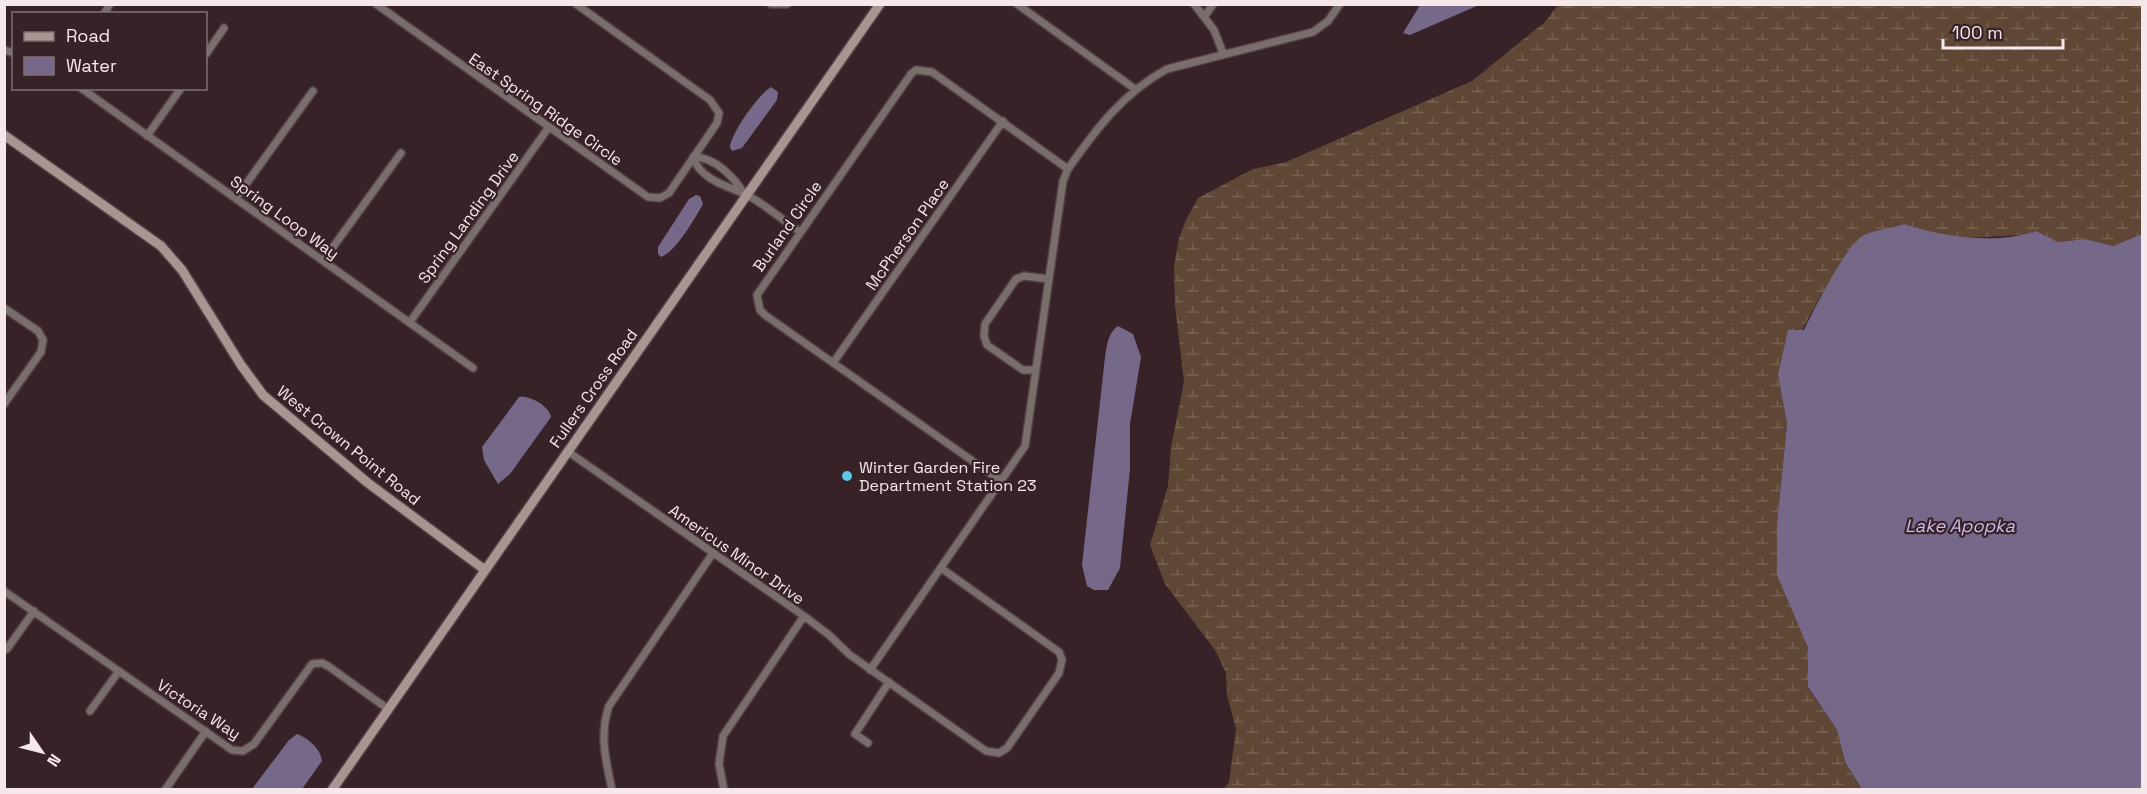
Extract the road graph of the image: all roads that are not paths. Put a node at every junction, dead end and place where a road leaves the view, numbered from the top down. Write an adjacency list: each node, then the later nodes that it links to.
1 (376, 4): 19 (street, East Spring Ridge Circle)
2 (576, 4): 23 (street, East Spring Ridge Circle)
3 (771, 4): 4 (street)
4 (787, 4)
5 (880, 4): 25 (street, Fullers Cross Road)
6 (1017, 4): 14 (street)
7 (1194, 4): 10 (street)
8 (1214, 4): 10 (street)
9 (1340, 4): 13 (street)
10 (1205, 16): 13 (street)
11 (224, 28): 12 (street)
12 (207, 53)
13 (1223, 53): 14 (street)
14 (1135, 89): 24 (street)
15 (84, 90): 21 (street, Spring Loop Way)
16 (180, 90): 21 (street)
17 (313, 92): 26 (street)
18 (1003, 122): 24 (street, Burland Circle); 27 (street, Burland Circle); 32 (street, McPherson Place)
19 (549, 128): 23 (street, East Spring Ridge Circle); 31 (street, Spring Landing Drive)
20 (4, 135): 40 (street, West Crown Point Road)
21 (147, 135): 26 (street, Spring Loop Way)
22 (401, 153): 28 (street)
23 (693, 158): 25 (street); 25 (street)
24 (1068, 169): 29 (street)
25 (745, 195): 27 (street); 36 (street, Fullers Cross Road)
26 (236, 198): 28 (street, Spring Loop Way)
27 (800, 231): 32 (street, Burland Circle)
28 (323, 261): 31 (street, Spring Loop Way)
29 (1049, 279): 34 (street); 34 (street)
30 (4, 308): 35 (street)
31 (410, 322): 33 (street, Spring Loop Way)
32 (833, 363): 37 (street, Burland Circle)
33 (473, 368)
34 (1036, 370): 37 (street)
35 (4, 404)
36 (567, 451): 38 (street, Americus Minor Drive); 40 (street, Fullers Cross Road)
37 (1001, 481): 39 (street)
38 (713, 553): 43 (street, Americus Minor Drive); 54 (street)
39 (941, 568): 45 (street); 47 (street, Americus Minor Drive)
40 (485, 570): 48 (street, Fullers Cross Road)
41 (4, 591): 42 (street, Victoria Way)
42 (34, 611): 44 (street); 46 (street, Victoria Way)
43 (804, 616): 45 (street, Americus Minor Drive); 55 (street)
44 (7, 649)
45 (870, 670): 47 (street, Americus Minor Drive)
46 (118, 671): 49 (street); 50 (street, Victoria Way)
47 (889, 682): 51 (street)
48 (388, 709): 50 (street, Victoria Way); 53 (street, Fullers Cross Road)
49 (90, 711)
50 (206, 731): 52 (street)
51 (868, 743)
52 (165, 789)
53 (332, 789)
54 (612, 789)
55 (724, 789)

